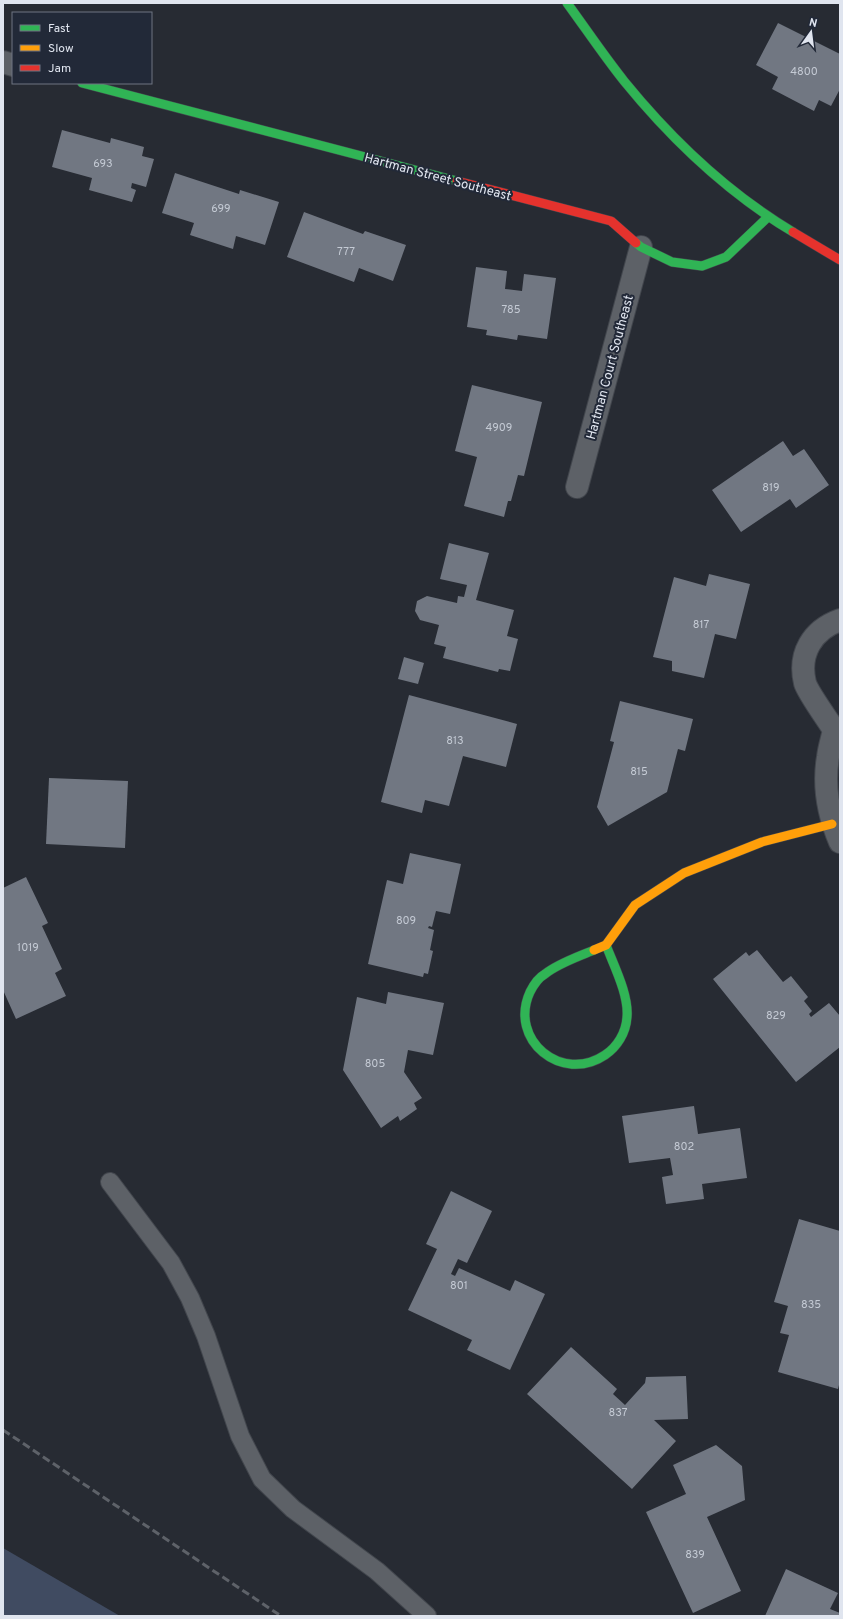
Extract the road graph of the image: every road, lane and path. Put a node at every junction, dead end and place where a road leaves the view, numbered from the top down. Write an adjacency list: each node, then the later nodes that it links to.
1 (567, 3): 3 (street)
2 (86, 84): 4 (street, Hartman Street Southeast)
3 (768, 217): 4 (street, Hartman Street Southeast); 5 (street)
4 (642, 247): 6 (street, Hartman Court Southeast)
5 (840, 260)
6 (576, 487)
7 (840, 620): 8 (street)
8 (837, 729): 9 (street)
9 (836, 833): 10 (street)
10 (606, 944): 10 (street)
11 (110, 1182): 12 (lane)
12 (427, 1616)

